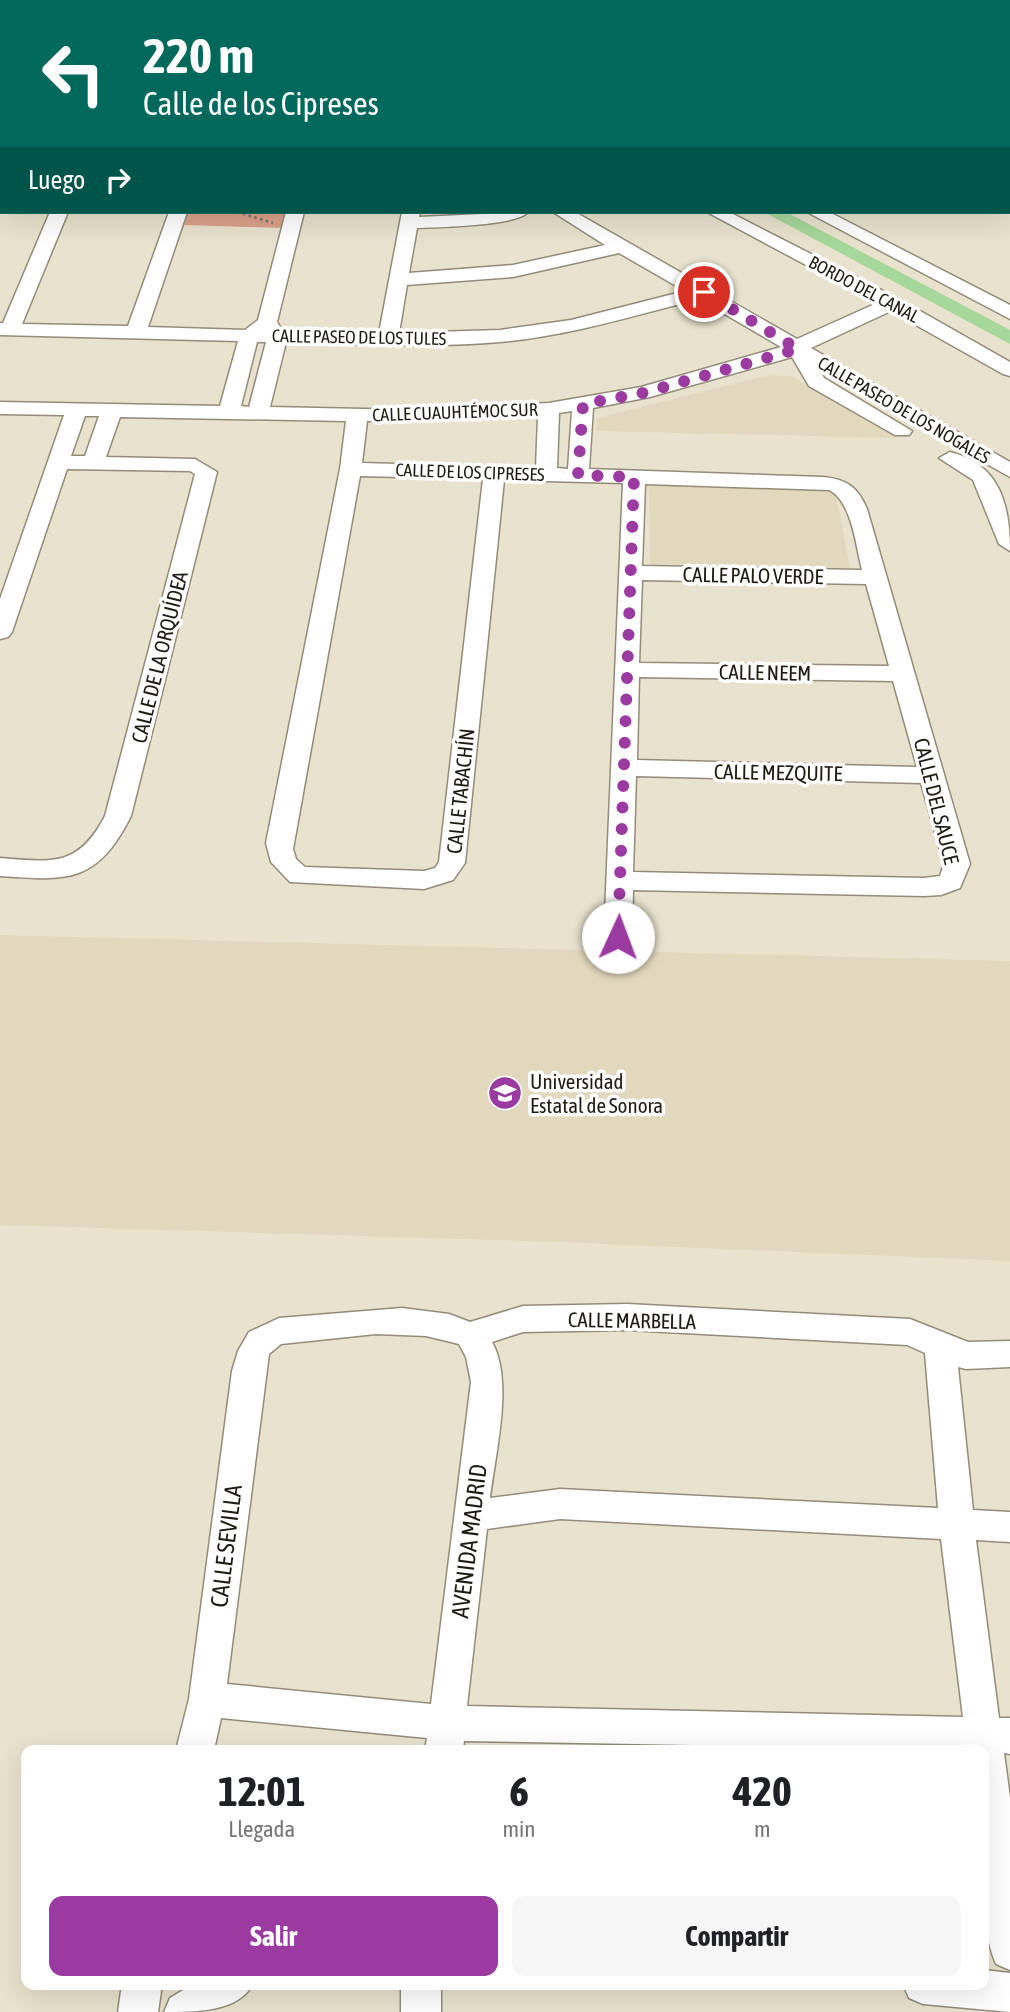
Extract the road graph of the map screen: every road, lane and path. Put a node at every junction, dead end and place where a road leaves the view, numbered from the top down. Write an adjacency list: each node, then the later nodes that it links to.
1 (58, 214): 15 (street, CALLE PASEO DE LOS TULES)
2 (177, 214): 17 (street)
3 (251, 214): 9 (path)
4 (508, 214): 8 (street)
5 (565, 214): 10 (street, CALLE PASEO DE LOS NOGALES)
6 (720, 214): 13 (street, BORDO DEL CANAL)
7 (820, 214): 14 (street)
8 (410, 218): 11 (street)
9 (293, 220): 16 (street)
10 (620, 247): 11 (street); 12 (street, CALLE PASEO DE LOS NOGALES)
11 (399, 279): 19 (street)
12 (704, 292): 19 (street, CALLE PASEO DE LOS TULES); 20 (street, CALLE PASEO DE LOS NOGALES)
13 (891, 303): 20 (street, CALLE CUAUHTÉMOC SUR); 21 (street, BORDO DEL CANAL)
14 (1010, 313)
15 (5, 329): 17 (street, CALLE PASEO DE LOS TULES)
16 (272, 329): 18 (street, CALLE PASEO DE LOS TULES); 19 (street, CALLE PASEO DE LOS TULES); 28 (street)
17 (136, 333): 18 (street, CALLE PASEO DE LOS TULES)
18 (249, 336): 27 (street)
19 (388, 340)
20 (798, 349): 22 (street, CALLE CUAUHTÉMOC SUR); 32 (street, CALLE PASEO DE LOS NOGALES); 37 (street, CALLE PASEO DE LOS NOGALES)
21 (1010, 370)
22 (583, 404): 25 (street, CALLE CUAUHTÉMOC SUR); 36 (street)
23 (0, 408): 24 (street, CALLE CUAUHTÉMOC SUR)
24 (77, 409): 26 (street, CALLE CUAUHTÉMOC SUR); 30 (street)
25 (549, 409): 29 (street, CALLE CUAUHTÉMOC SUR); 35 (street)
26 (112, 410): 27 (street, CALLE CUAUHTÉMOC SUR); 31 (street)
27 (229, 412): 28 (street, CALLE CUAUHTÉMOC SUR)
28 (258, 413): 29 (street, CALLE CUAUHTÉMOC SUR)
29 (357, 415): 33 (street)
30 (59, 462): 31 (street, CALLE DE LA ORQUÍDEA); 43 (street)
31 (93, 462): 48 (street, CALLE DE LA ORQUÍDEA)
32 (1005, 468): 37 (street)
33 (351, 469): 34 (street, CALLE DE LOS CIPRESES); 34 (street, CALLE TABACHÍN)
34 (494, 473): 35 (street, CALLE DE LOS CIPRESES)
35 (546, 474): 36 (street, CALLE DE LOS CIPRESES)
36 (578, 475): 38 (street, CALLE DE LOS CIPRESES)
37 (981, 476): 40 (street)
38 (634, 477): 39 (street, CALLE DE LOS CIPRESES); 41 (street)
39 (841, 486): 42 (street, CALLE DEL SAUCE)
40 (1010, 544)
41 (631, 573): 42 (street, CALLE PALO VERDE); 44 (street)
42 (874, 577): 45 (street, CALLE DEL SAUCE)
43 (0, 632)
44 (628, 670): 45 (street, CALLE NEEM); 46 (street)
45 (902, 674): 47 (street, CALLE DEL SAUCE)
46 (624, 768): 47 (street, CALLE MEZQUITE); 49 (street)
47 (932, 775): 49 (street, CALLE DEL SAUCE)
48 (0, 867)
49 (620, 881): 50 (street)
50 (618, 937)
51 (470, 1335): 52 (street, CALLE MARBELLA); 54 (street, AVENIDA MADRID); 57 (street, CALLE SEVILLA)
52 (940, 1345): 53 (street, CALLE MARBELLA); 55 (street)
53 (1010, 1354)
54 (471, 1516): 55 (street); 58 (street, AVENIDA MADRID)
55 (957, 1525): 56 (street); 59 (street)
56 (1010, 1527)
57 (207, 1699): 58 (street); 60 (street, CALLE SEVILLA)
58 (446, 1736): 59 (street)
59 (996, 1736): 61 (street)
60 (196, 1745)
61 (1010, 1950)
62 (141, 1990): 67 (street)
63 (222, 1990): 68 (street)
64 (421, 1990): 69 (street)
65 (981, 1990): 66 (street)
66 (1010, 1993)
67 (138, 2012)
68 (184, 2012)
69 (421, 2012)

